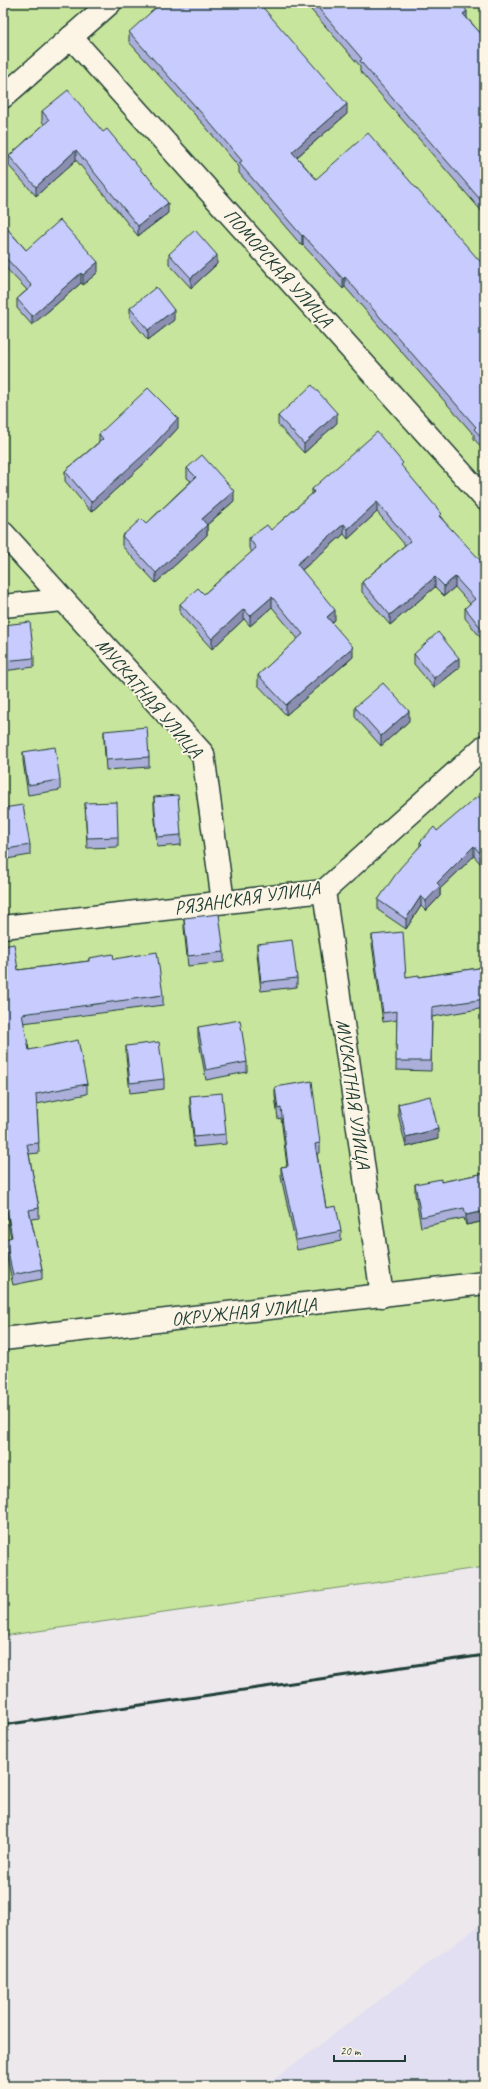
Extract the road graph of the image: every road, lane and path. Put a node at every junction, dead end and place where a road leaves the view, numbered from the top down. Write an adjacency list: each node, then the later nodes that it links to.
1 (110, 3): 2 (street)
2 (71, 37): 3 (street); 4 (street, ПОМОРСКАЯ УЛИЦА)
3 (3, 97)
4 (485, 499)
5 (3, 533): 6 (street, МУСКАТНАЯ УЛИЦА)
6 (63, 600): 7 (street); 10 (street, МУСКАТНАЯ УЛИЦА)
7 (3, 606)
8 (485, 746): 9 (street, РЯЗАНСКАЯ УЛИЦА)
9 (324, 891): 10 (street, РЯЗАНСКАЯ УЛИЦА); 13 (street, МУСКАТНАЯ УЛИЦА)
10 (223, 902): 11 (street, РЯЗАНСКАЯ УЛИЦА)
11 (3, 927)
12 (485, 1283): 13 (street, ОКРУЖНАЯ УЛИЦА)
13 (382, 1296): 14 (street, ОКРУЖНАЯ УЛИЦА)
14 (3, 1339)

